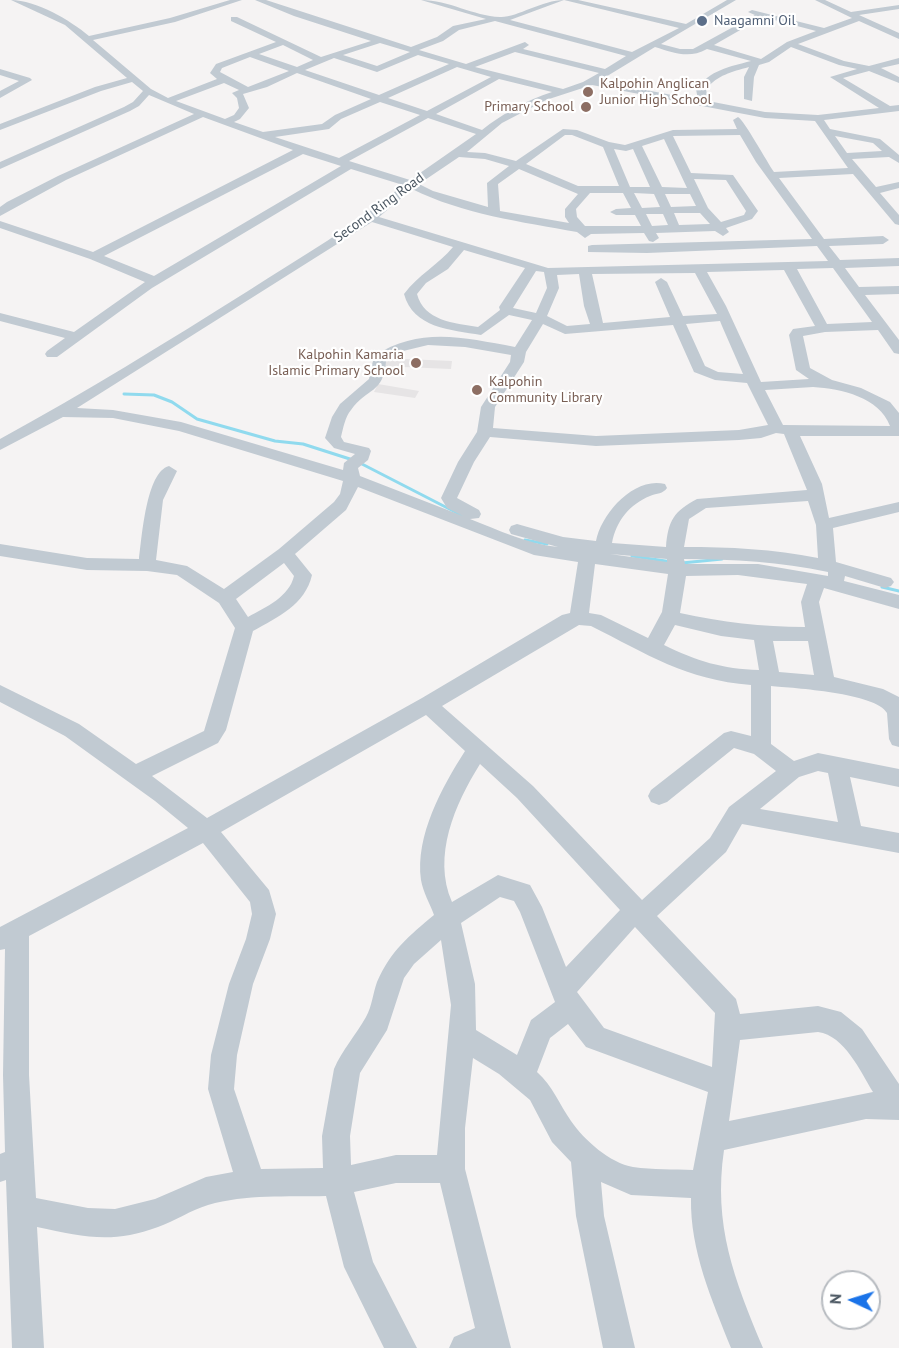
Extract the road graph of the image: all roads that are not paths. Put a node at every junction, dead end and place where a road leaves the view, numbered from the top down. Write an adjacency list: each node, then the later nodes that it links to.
1 (209, 0): 11 (street)
2 (238, 0): 11 (street)
3 (259, 0): 13 (street)
4 (293, 0): 13 (street)
5 (425, 0): 20 (street)
6 (560, 0): 20 (street)
7 (571, 0): 15 (street)
8 (621, 0): 15 (street)
9 (819, 0): 18 (street)
10 (21, 1): 27 (street)
11 (224, 4): 27 (street)
12 (732, 5): 21 (street, Second Ring Road)
13 (274, 6): 28 (street)
14 (899, 7): 18 (street)
15 (604, 9): 21 (street)
16 (742, 11): 17 (street)
17 (763, 14): 22 (street); 32 (street)
18 (855, 16): 22 (street); 24 (street)
19 (234, 19): 29 (street)
20 (500, 19): 25 (street); 34 (street)
21 (687, 27): 30 (street, Second Ring Road)
22 (821, 30): 31 (street)
23 (899, 30): 24 (street)
24 (889, 31): 26 (street)
25 (552, 34): 33 (street); 36 (street)
26 (899, 36)
27 (88, 39): 48 (street)
28 (379, 41): 34 (street); 37 (street)
29 (284, 42): 35 (street); 38 (street)
30 (654, 44): 32 (street); 36 (street, Second Ring Road)
31 (790, 44): 40 (street); 42 (street)
32 (708, 46): 40 (street)
33 (514, 50): 41 (street); 44 (street)
34 (414, 51): 37 (street); 41 (street)
35 (249, 54): 43 (street); 49 (street)
36 (633, 55): 46 (street, Second Ring Road)
37 (333, 56): 38 (street)
38 (320, 60): 43 (street)
39 (899, 61): 42 (street)
40 (758, 62): 58 (street); 60 (street)
41 (462, 65): 47 (street); 57 (street)
42 (865, 68): 50 (street); 63 (street)
43 (293, 70): 53 (street); 57 (street)
44 (590, 70): 46 (street); 51 (street)
45 (0, 72): 56 (street)
46 (609, 73): 51 (street, Second Ring Road); 52 (street)
47 (499, 76): 55 (street); 68 (street)
48 (135, 79): 54 (street); 67 (street)
49 (224, 80): 53 (street); 59 (street)
50 (899, 80)
51 (590, 83): 52 (street); 55 (street, Second Ring Road)
52 (624, 88): 60 (street)
53 (245, 89): 70 (street)
54 (148, 91): 59 (street); 85 (street)
55 (562, 91): 74 (street, Second Ring Road)
56 (0, 95)
57 (378, 99): 68 (street); 76 (street)
58 (749, 99)
59 (167, 100): 66 (street)
60 (704, 100): 61 (street); 65 (street)
61 (735, 108): 69 (street); 73 (street)
62 (899, 108): 63 (street)
63 (888, 109): 65 (street)
64 (9, 110): 67 (street)
65 (860, 112): 69 (street)
66 (203, 114): 70 (street); 100 (street)
67 (28, 115): 71 (street)
68 (427, 115): 74 (street); 83 (street)
69 (818, 118): 72 (street)
70 (225, 122): 76 (street)
71 (0, 127)
72 (826, 131): 81 (street); 82 (street)
73 (742, 132): 75 (street); 87 (street)
74 (482, 133): 80 (street, Second Ring Road)
75 (667, 134): 78 (street); 88 (street)
76 (264, 136): 79 (street)
77 (607, 145): 78 (street); 84 (street); 92 (street)
78 (637, 146): 93 (street)
79 (302, 150): 83 (street); 116 (street)
80 (457, 154): 84 (street); 89 (street, Second Ring Road)
81 (845, 156): 82 (street); 86 (street)
82 (897, 157)
83 (345, 164): 89 (street); 126 (street)
84 (516, 164): 91 (street); 101 (street)
85 (0, 166)
86 (856, 171): 87 (street); 95 (street)
87 (771, 175): 110 (street)
88 (687, 176): 94 (street); 105 (street)
89 (411, 184): 101 (street); 102 (street, Second Ring Road)
90 (899, 185): 95 (street)
91 (575, 189): 92 (street); 108 (street)
92 (627, 190): 93 (street); 98 (street)
93 (656, 191): 94 (street); 97 (street)
94 (694, 191): 96 (street)
95 (873, 191): 103 (street)
96 (703, 209): 97 (street); 105 (street)
97 (665, 210): 98 (street); 106 (street)
98 (638, 211): 99 (street); 107 (street)
99 (616, 212)
100 (0, 213)
101 (494, 213): 108 (street)
102 (371, 218): 111 (street); 145 (street, Second Ring Road)
103 (899, 222)
104 (0, 224): 116 (street)
105 (719, 227): 106 (street); 113 (street)
106 (680, 228): 107 (street); 112 (street)
107 (649, 229): 108 (street); 115 (street)
108 (582, 230): 114 (street)
109 (883, 240): 110 (street)
110 (822, 243): 113 (street); 119 (street)
111 (461, 246): 121 (street); 134 (street)
112 (692, 246): 113 (street); 115 (street); 118 (street)
113 (731, 246): 118 (street)
114 (592, 249): 115 (street); 124 (street)
115 (653, 249): 125 (street)
116 (94, 256): 126 (street)
117 (899, 262): 119 (street)
118 (740, 264): 120 (street); 122 (street)
119 (838, 264): 120 (street); 128 (street)
120 (788, 266): 137 (street)
121 (531, 267): 123 (street); 129 (street)
122 (699, 269): 125 (street); 131 (street)
123 (550, 271): 124 (street); 132 (street)
124 (589, 271): 125 (street); 136 (street)
125 (657, 276): 133 (street)
126 (154, 281): 138 (street)
127 (899, 290): 128 (street)
128 (857, 291): 135 (street)
129 (507, 311): 132 (street); 134 (street)
130 (0, 317): 138 (street)
131 (724, 317): 133 (street); 143 (street)
132 (540, 318): 136 (street); 141 (street)
133 (679, 320): 136 (street); 143 (street)
134 (449, 325): 139 (street)
135 (881, 326): 137 (street); 140 (street)
136 (598, 327)
137 (823, 327): 144 (street)
138 (76, 337): 142 (street)
139 (436, 340): 141 (street); 150 (street)
140 (899, 350)
141 (519, 352): 148 (street)
142 (52, 354)
143 (753, 383): 144 (street); 146 (street)
144 (828, 383): 147 (street)
145 (60, 412): 149 (street, Second Ring Road); 150 (street)
146 (782, 430): 147 (street); 148 (street); 153 (street)
147 (899, 431)
148 (485, 432): 155 (street)
149 (0, 445)
150 (355, 467): 155 (street); 159 (street)
151 (169, 471): 162 (street)
152 (659, 488): 157 (street)
153 (816, 495): 156 (street); 161 (street)
154 (899, 507): 156 (street)
155 (471, 519): 157 (street); 160 (street)
156 (824, 525): 163 (street)
157 (603, 547): 161 (street)
158 (0, 550): 162 (street)
159 (285, 553): 165 (street); 169 (street)
160 (586, 558): 161 (street); 168 (street)
161 (676, 563): 163 (street); 167 (street)
162 (147, 565): 165 (street)
163 (832, 575): 164 (street); 166 (street); 171 (street)
164 (885, 582)
165 (225, 598): 169 (street)
166 (899, 602)
167 (670, 617): 170 (street); 172 (street)
168 (579, 618): 172 (street); 177 (street)
169 (245, 627): 183 (street)
170 (762, 634): 171 (street); 173 (street)
171 (814, 634): 174 (street)
172 (650, 649): 173 (street)
173 (765, 677): 174 (street); 179 (street)
174 (825, 683): 176 (street)
175 (0, 693): 183 (street)
176 (891, 697): 178 (street)
177 (429, 705): 180 (street); 187 (street)
178 (899, 734)
179 (761, 747): 182 (street); 185 (street)
180 (478, 749): 190 (street); 191 (street)
181 (837, 766): 182 (street); 184 (street); 188 (street)
182 (792, 770): 186 (street)
183 (135, 774): 187 (street)
184 (899, 778)
185 (659, 796)
186 (736, 814): 188 (street); 190 (street)
187 (206, 830): 192 (street); 205 (street)
188 (852, 836): 189 (street)
189 (899, 843)
190 (639, 912): 193 (street); 194 (street)
191 (448, 918): 193 (street); 195 (street); 204 (street)
192 (9, 935): 197 (street)
193 (566, 998): 196 (street); 198 (street)
194 (729, 1028): 198 (street); 199 (street)
195 (463, 1037): 196 (street); 203 (street)
196 (522, 1077): 201 (street)
197 (8, 1078): 202 (street)
198 (721, 1084): 200 (street)
199 (898, 1106): 200 (street)
200 (714, 1138): 206 (street)
201 (584, 1156): 206 (street); 211 (street)
202 (10, 1165): 207 (street)
203 (451, 1169): 204 (street); 208 (street)
204 (337, 1182): 205 (street); 210 (street)
205 (251, 1183): 207 (street)
206 (706, 1185): 212 (street)
207 (22, 1210): 209 (street)
208 (484, 1344)
209 (28, 1348)
210 (402, 1348)
211 (619, 1348)
212 (747, 1348)

